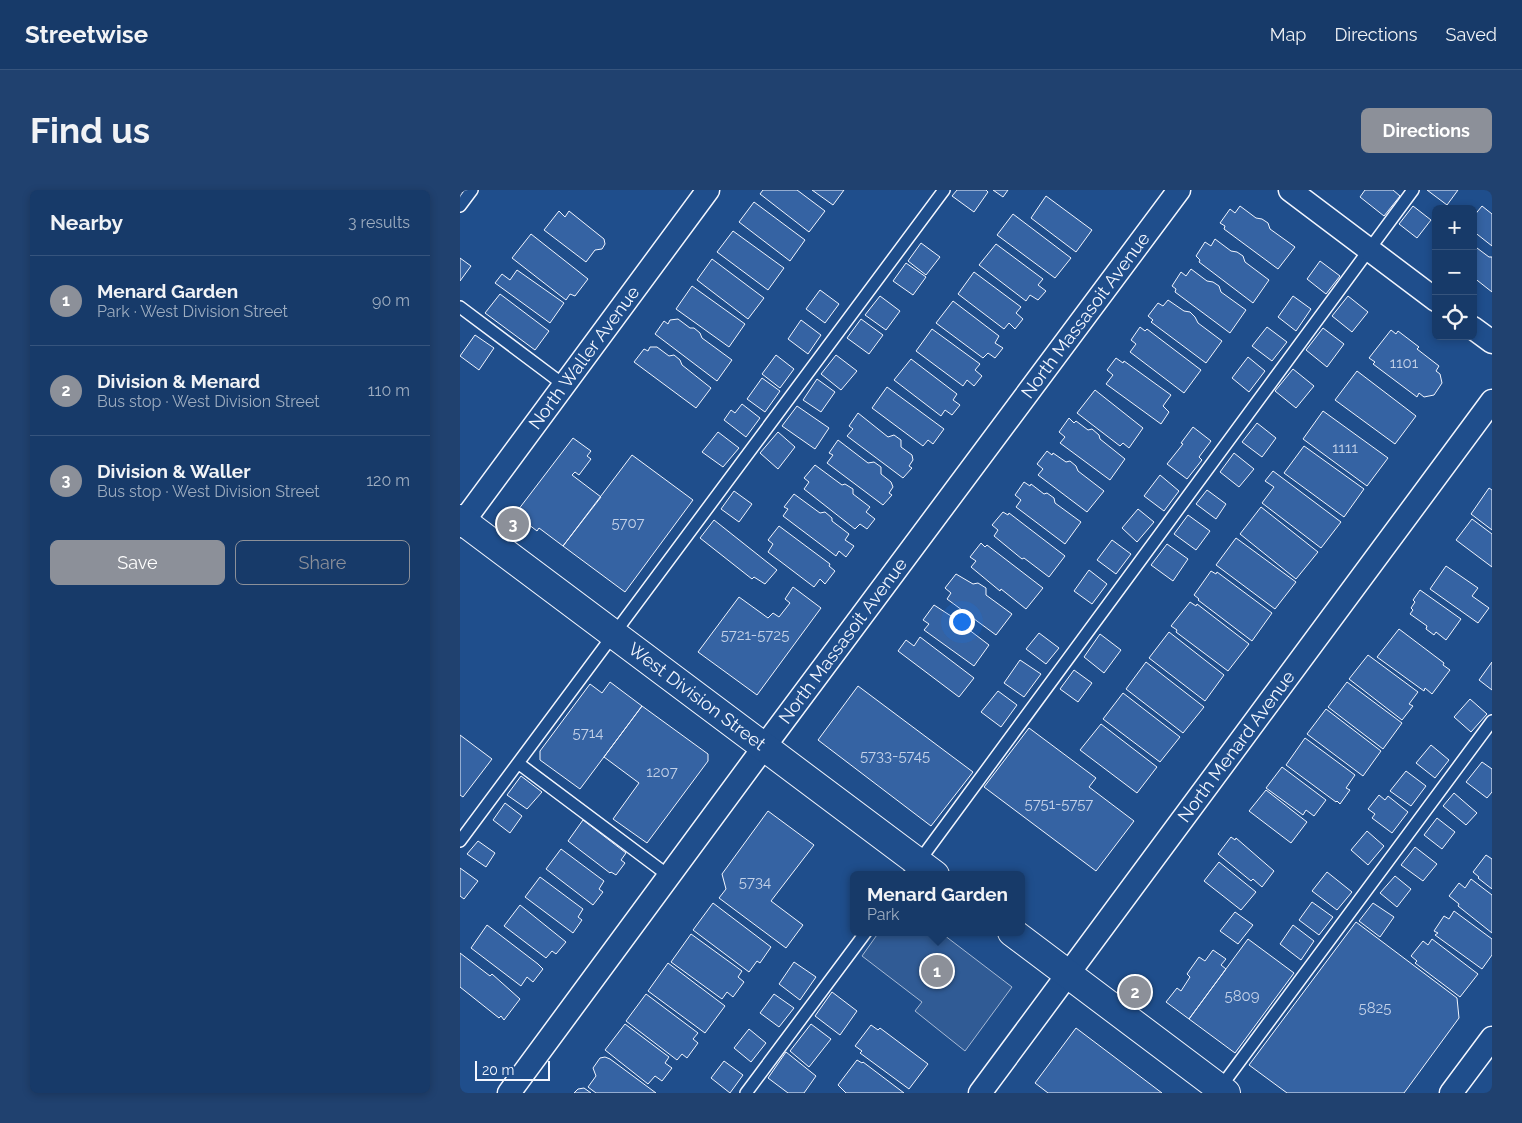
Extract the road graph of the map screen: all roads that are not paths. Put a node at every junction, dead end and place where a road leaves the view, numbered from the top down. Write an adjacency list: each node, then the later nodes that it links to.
1 (472, 190): 7 (lane)
2 (708, 190): 13 (street, North Waller Avenue)
3 (944, 190): 16 (lane)
4 (1179, 190): 18 (street, North Massasoit Avenue)
5 (1290, 190): 8 (street)
6 (1413, 190): 8 (lane)
7 (460, 206)
8 (1369, 250): 9 (street); 21 (lane)
9 (1432, 297)
10 (460, 307): 13 (lane)
11 (1477, 331): 12 (street)
12 (1492, 342)
13 (564, 385): 15 (street, North Waller Avenue)
14 (1492, 400): 25 (street, North Menard Avenue)
15 (461, 522): 16 (main road, West Division Street)
16 (613, 634): 18 (main road, West Division Street); 19 (lane)
17 (1492, 722): 27 (lane)
18 (764, 747): 21 (main road, West Division Street); 22 (street, North Massasoit Avenue)
19 (518, 763): 20 (lane); 22 (lane)
20 (460, 842)
21 (921, 870)
22 (670, 876): 28 (street, North Massasoit Avenue)
23 (863, 936): 29 (lane)
24 (1017, 936): 25 (main road)
25 (1068, 974): 27 (main road); 30 (street, North Menard Avenue)
26 (1492, 1038): 31 (street)
27 (1223, 1091)
28 (509, 1093)
29 (746, 1093)
30 (980, 1093)
31 (1452, 1093)

